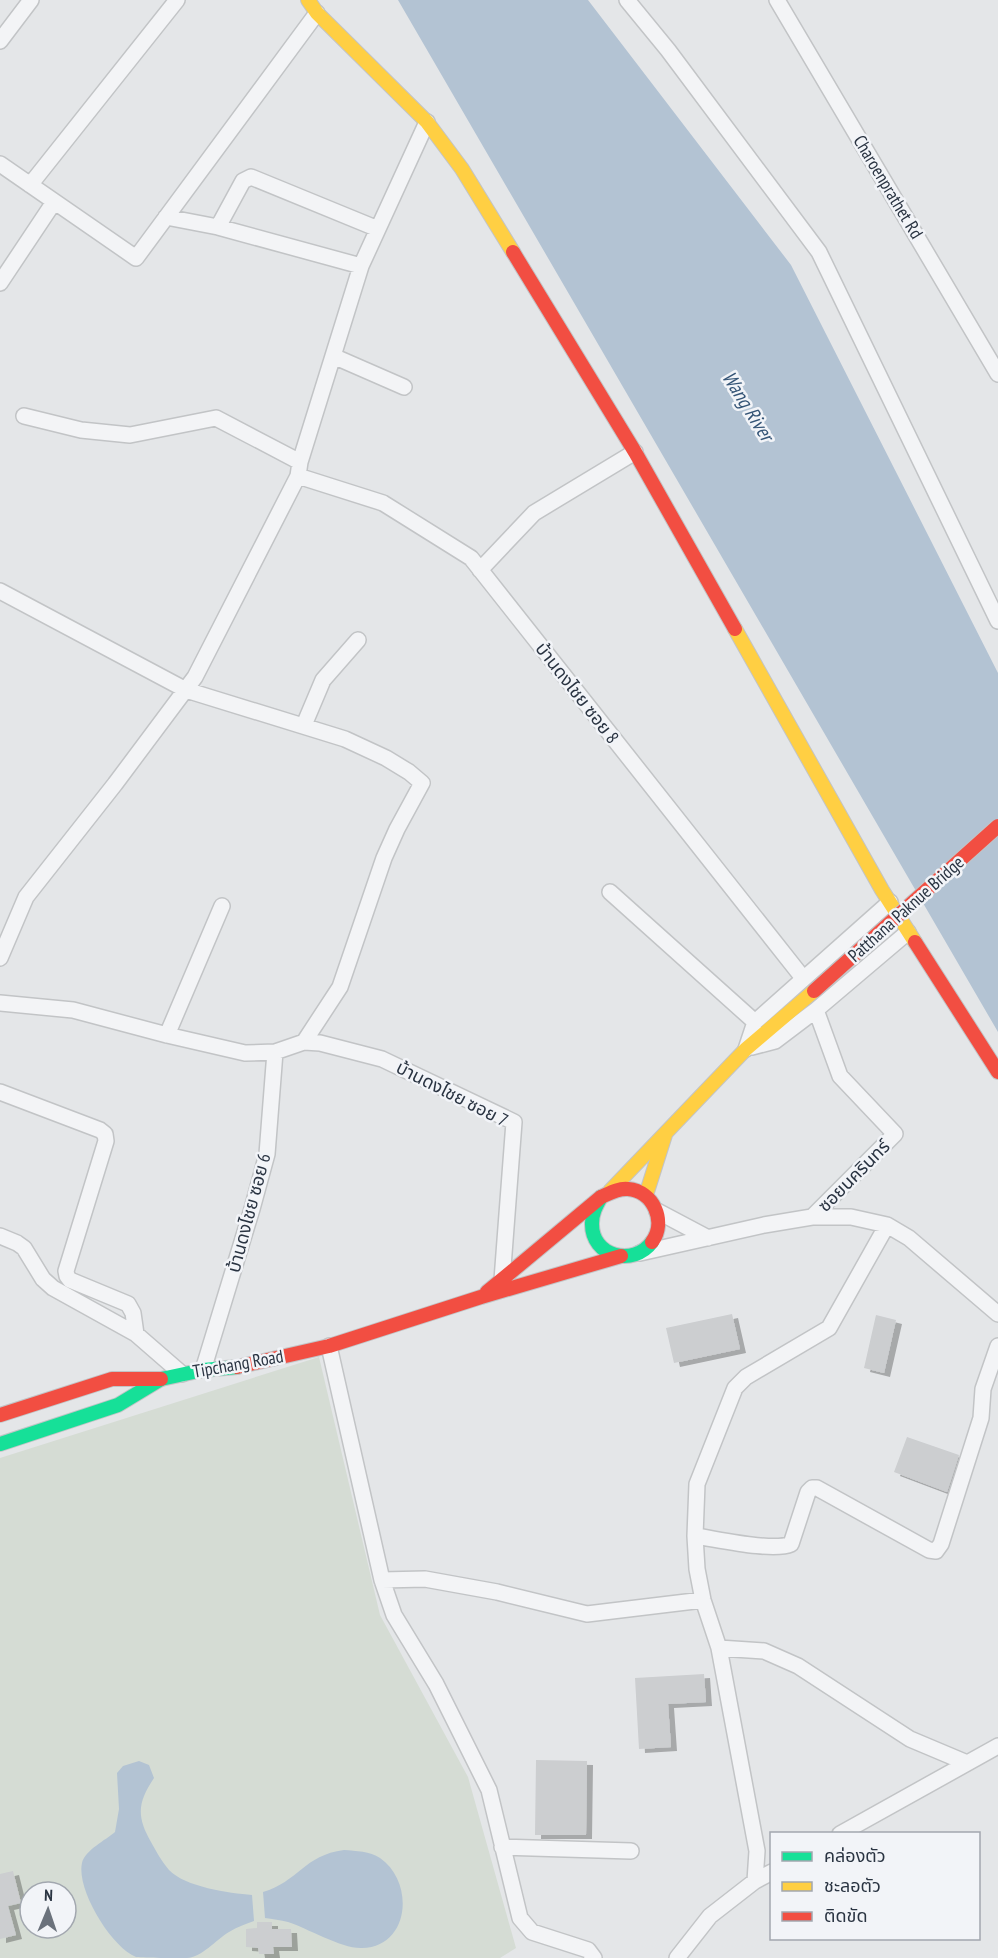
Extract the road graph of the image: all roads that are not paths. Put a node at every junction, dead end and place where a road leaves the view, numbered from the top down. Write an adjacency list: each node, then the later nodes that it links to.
1 (31, 0): 7 (street)
2 (177, 0): 10 (street)
3 (308, 0): 6 (street)
4 (627, 0): 25 (street)
5 (777, 0): 18 (street, Charoenprathet Rd)
6 (317, 13): 8 (street); 12 (street)
7 (0, 40)
8 (427, 122): 14 (street); 21 (street)
9 (0, 164): 10 (street)
10 (30, 185): 11 (street)
11 (54, 202): 12 (street); 16 (street)
12 (166, 217): 13 (street)
13 (218, 227): 14 (street); 15 (street)
14 (378, 229): 15 (street)
15 (361, 266): 17 (street)
16 (0, 283)
17 (333, 356): 19 (street); 22 (street)
18 (998, 374)
19 (404, 387)
20 (24, 416): 22 (street, บ้านดงไชย ซอย 8)
21 (634, 452): 23 (street); 31 (street)
22 (299, 469): 23 (street, บ้านดงไชย ซอย 8); 27 (street)
23 (480, 570): 35 (street, บ้านดงไชย ซอย 8)
24 (0, 591): 27 (street)
25 (998, 621)
26 (358, 640): 28 (street)
27 (186, 690): 28 (street); 34 (street)
28 (304, 725): 40 (street)
29 (998, 826): 41 (street, Patthana Paknue Bridge, bridge)
30 (610, 892): 38 (street)
31 (890, 902): 33 (street); 35 (street)
32 (222, 906): 39 (street)
33 (908, 932): 37 (street); 43 (street)
34 (0, 958)
35 (803, 978): 38 (street)
36 (0, 1003): 39 (street, บ้านดงไชย ซอย 7)
37 (816, 1010): 41 (street); 49 (street, ซอยนครินทร์)
38 (755, 1022): 41 (street)
39 (167, 1035): 42 (street, บ้านดงไชย ซอย 7)
40 (303, 1042): 42 (street, บ้านดงไชย ซอย 7); 55 (street, บ้านดงไชย ซอย 7)
41 (746, 1049): 45 (street, Patthana Paknue Bridge)
42 (275, 1052): 61 (street, บ้านดงไชย ซอย 6)
43 (998, 1072)
44 (0, 1092): 58 (street)
45 (666, 1131): 46 (street, Patthana Paknue Bridge); 47 (street)
46 (606, 1194): 47 (street); 54 (street); 55 (street, Tipchang Road)
47 (646, 1195): 48 (street)
48 (657, 1210): 52 (street); 53 (street)
49 (813, 1217): 50 (street); 52 (street)
50 (887, 1225): 57 (street); 66 (street)
51 (0, 1236): 58 (street)
52 (708, 1238): 53 (street)
53 (637, 1254): 54 (street)
54 (621, 1256): 56 (street, Tipchang Road)
55 (501, 1280): 56 (street, Tipchang Road)
56 (481, 1297): 59 (street, Tipchang Road)
57 (998, 1314)
58 (136, 1334): 62 (street)
59 (329, 1346): 61 (street, Tipchang Road); 67 (street)
60 (998, 1346): 66 (street)
61 (203, 1370): 62 (street, Tipchang Road)
62 (182, 1374): 63 (street, Tipchang Road)
63 (161, 1379): 64 (street); 65 (street, Tipchang Road)
64 (0, 1415)
65 (0, 1444)
66 (695, 1536): 68 (street)
67 (382, 1580): 68 (street); 73 (street)
68 (703, 1600): 69 (street)
69 (719, 1647): 71 (street); 76 (street)
70 (998, 1746): 71 (street)
71 (966, 1762): 72 (street)
72 (842, 1832)
73 (502, 1847): 74 (street); 77 (street)
74 (631, 1851)
75 (770, 1873): 76 (street)
76 (755, 1881): 78 (street)
77 (594, 1958)
78 (677, 1958)

